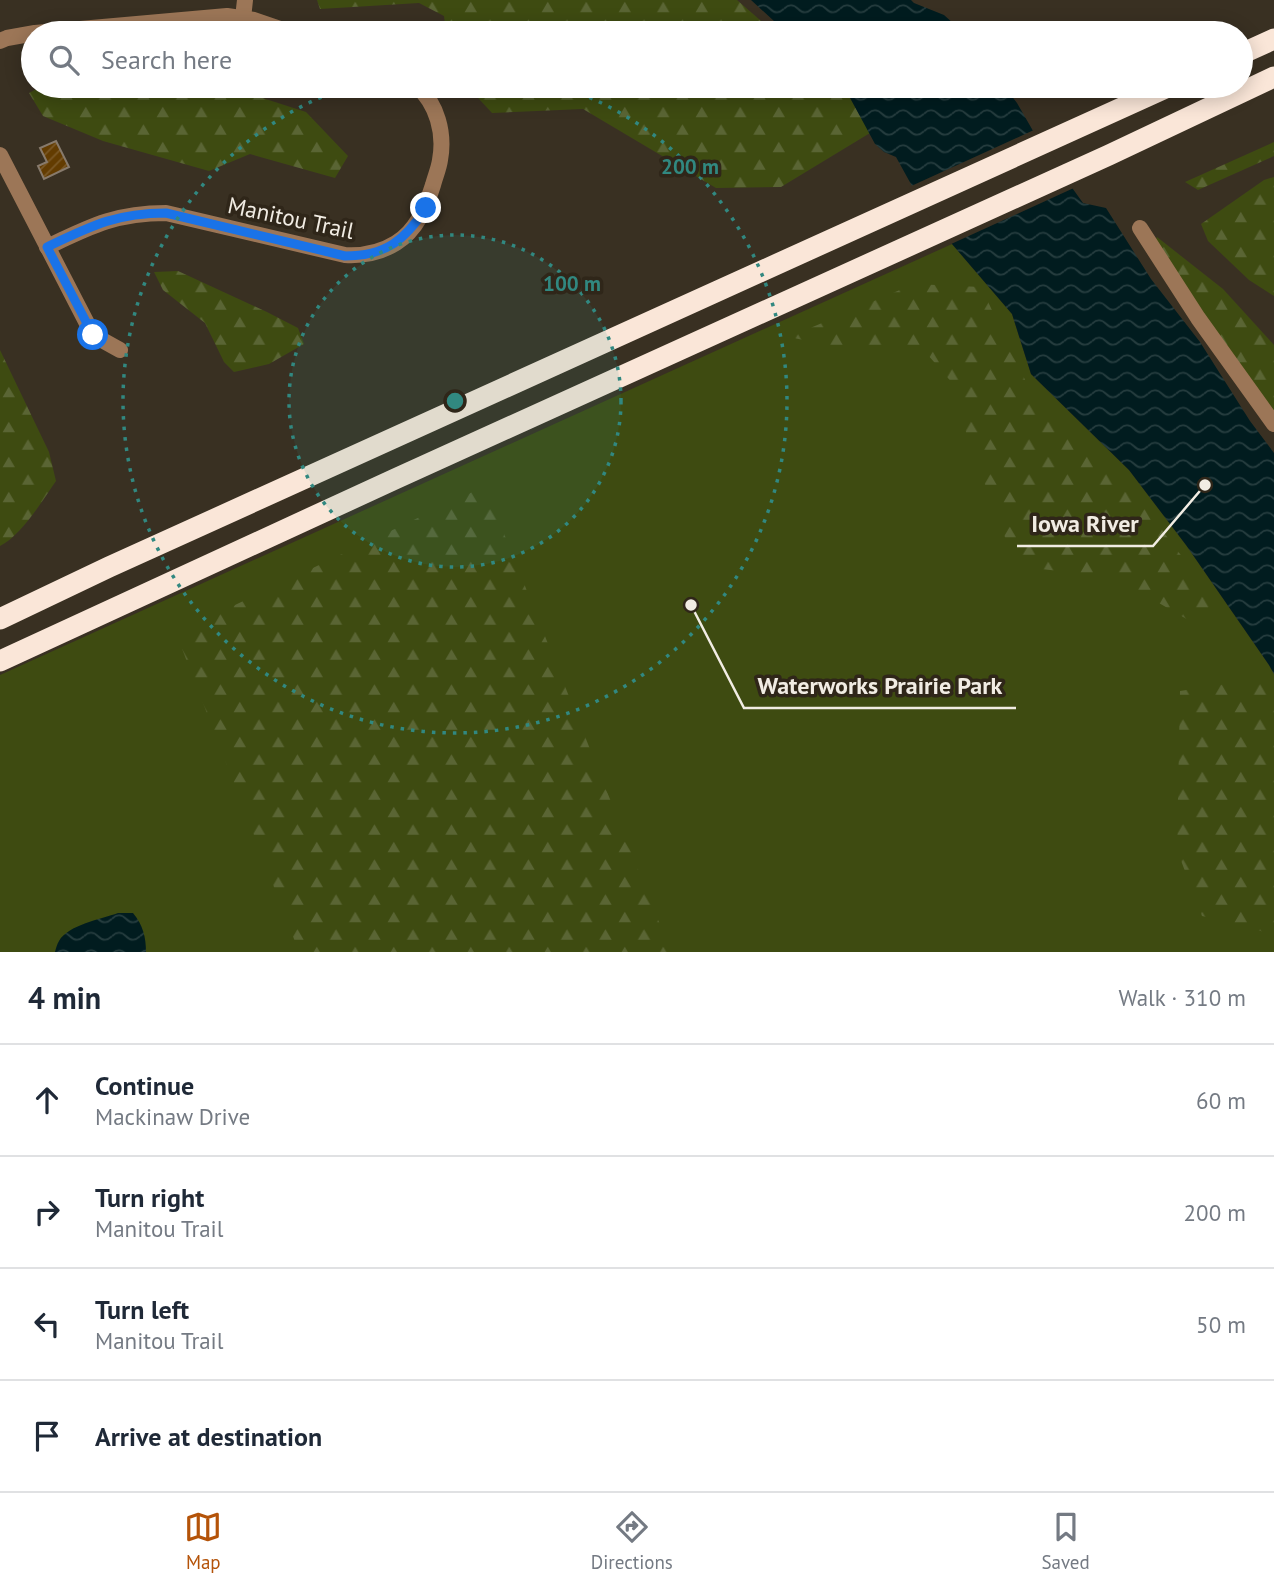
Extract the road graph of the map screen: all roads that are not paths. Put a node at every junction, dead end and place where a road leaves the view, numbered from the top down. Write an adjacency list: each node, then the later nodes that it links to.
1 (245, 0): 2 (street)
2 (243, 18): 3 (street); 4 (street)
3 (171, 21)
4 (257, 21)
5 (21, 35): 7 (street)
6 (1274, 39): 8 (highway)
7 (0, 41)
8 (1253, 49)
9 (1274, 77): 11 (highway)
10 (1274, 84): 12 (highway)
11 (1253, 87)
12 (1253, 93)
13 (428, 98): 20 (street, Manitou Trail)
14 (1143, 98): 23 (highway)
15 (1230, 98): 17 (highway)
16 (1240, 98): 17 (highway)
17 (1166, 128): 24 (highway)
18 (0, 155): 20 (street)
19 (1140, 228): 22 (street)
20 (47, 247): 21 (street)
21 (120, 350)
22 (1274, 424)
23 (0, 619)
24 (0, 661)

